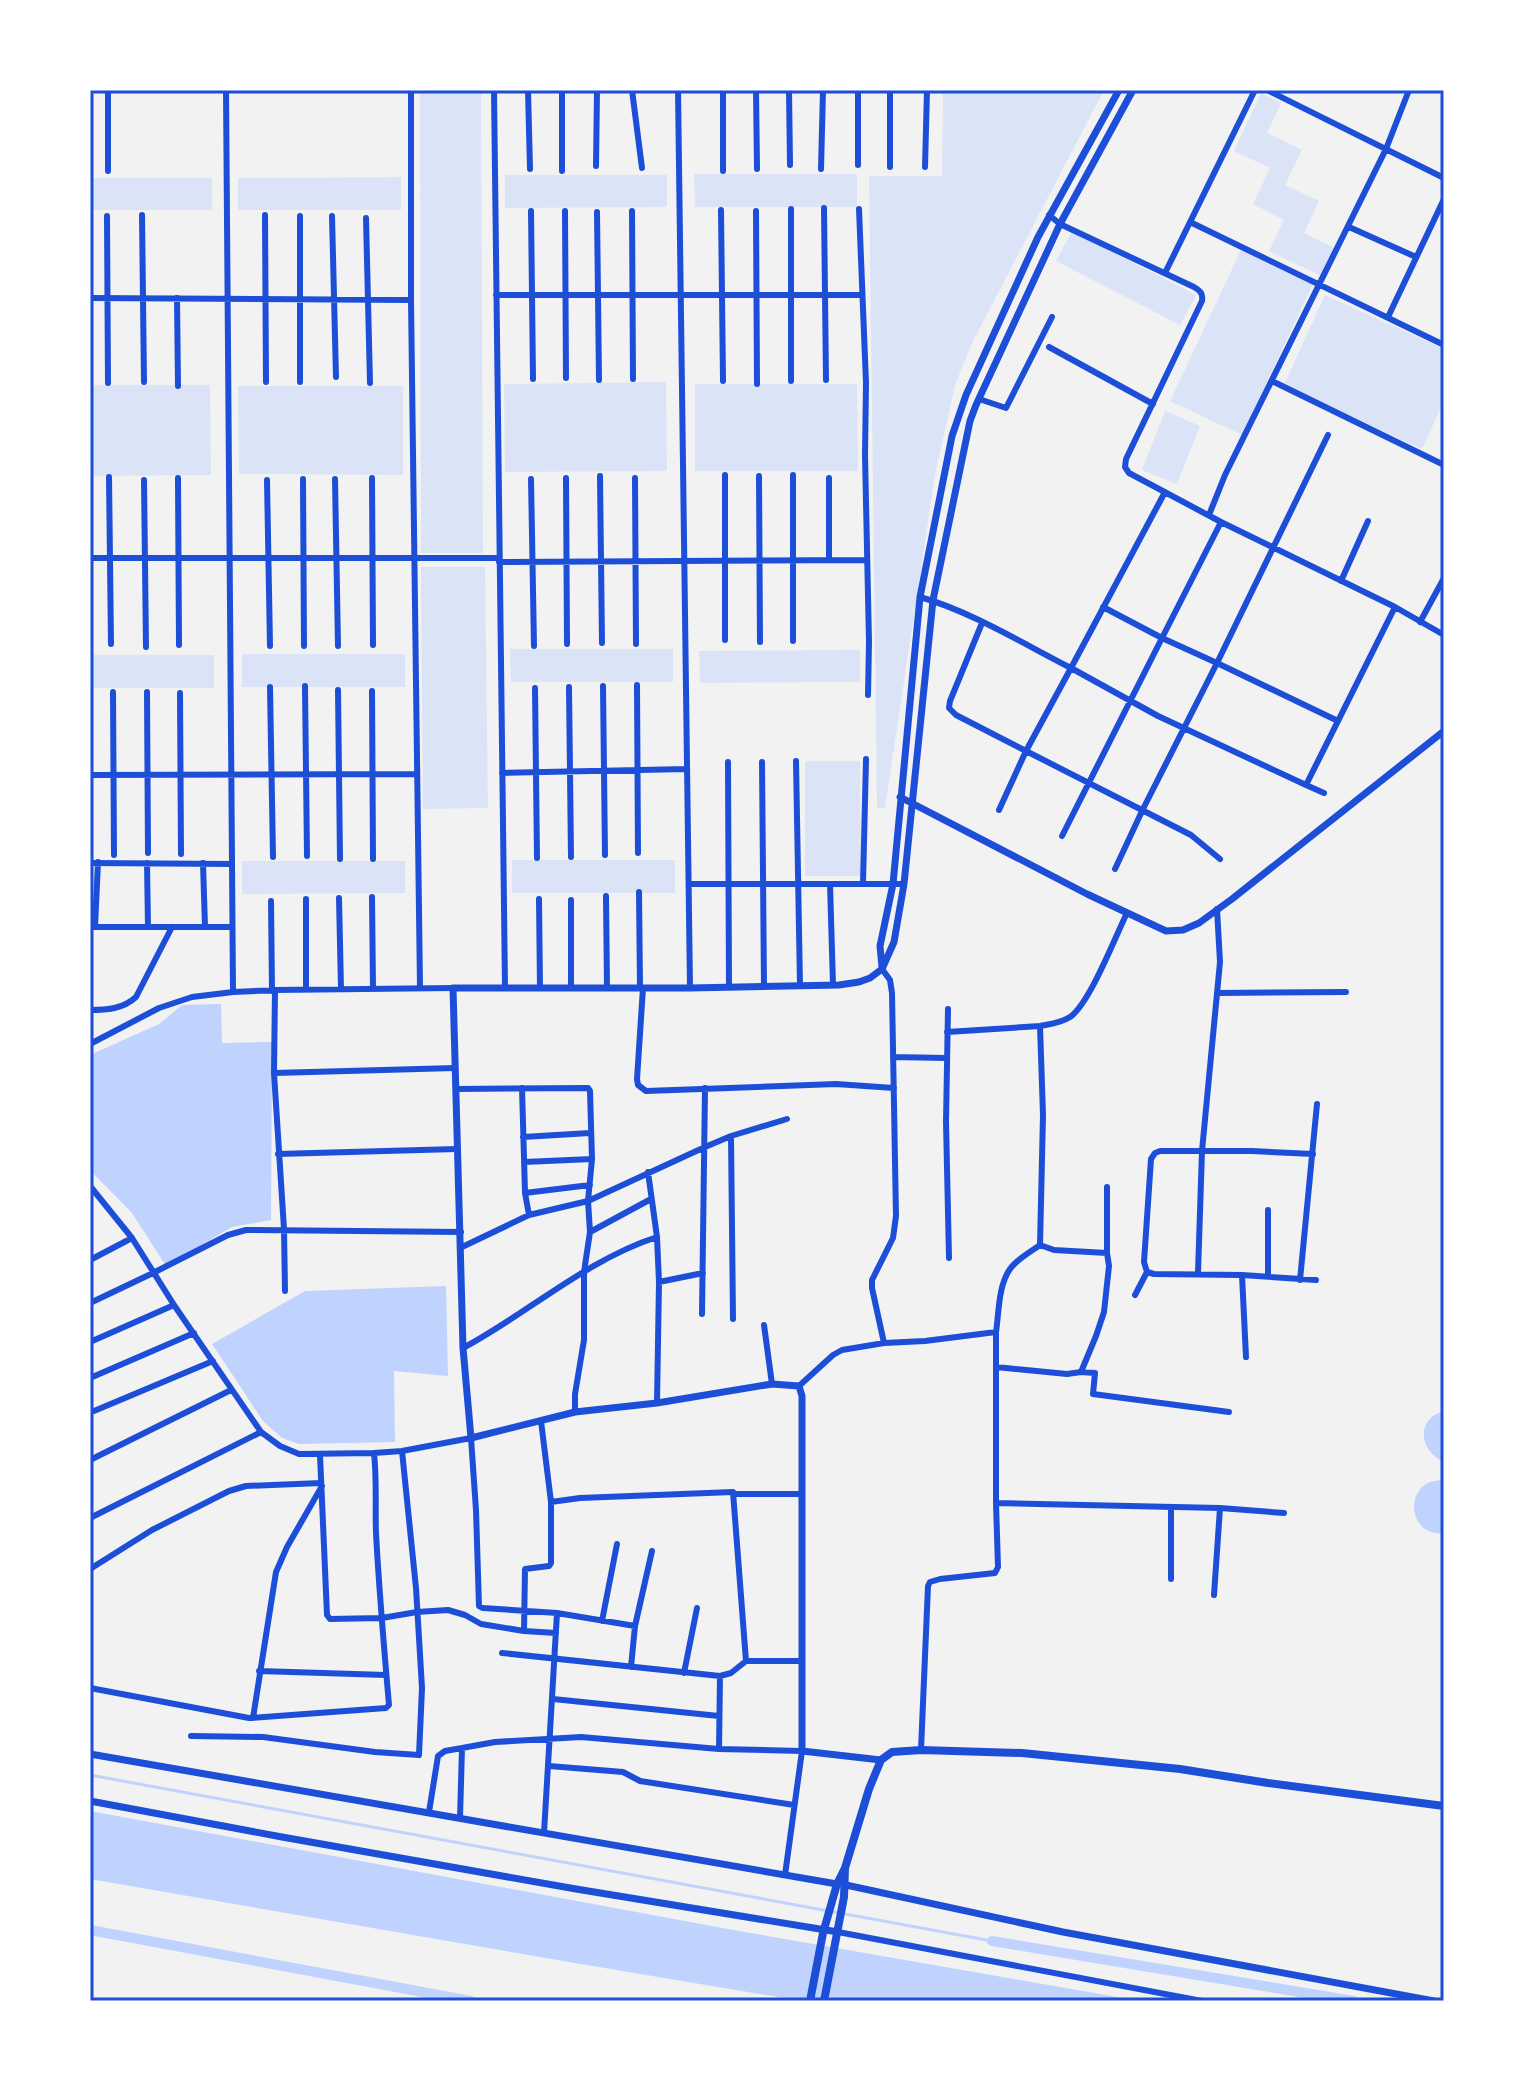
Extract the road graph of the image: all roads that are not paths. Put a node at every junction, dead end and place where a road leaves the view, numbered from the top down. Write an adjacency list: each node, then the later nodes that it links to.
1 (108, 90): 32 (street)
2 (226, 90): 74 (street)
3 (411, 90): 79 (street)
4 (494, 90): 59 (street)
5 (528, 90): 29 (street)
6 (562, 90): 33 (street)
7 (597, 90): 25 (street)
8 (632, 90): 28 (street)
9 (678, 90): 64 (street)
10 (723, 90): 34 (street)
11 (756, 90): 30 (street)
12 (789, 90): 23 (street)
13 (823, 90): 31 (street)
14 (858, 90): 24 (street)
15 (890, 90): 26 (street)
16 (927, 90): 27 (street)
17 (1119, 90): 48 (street)
18 (1133, 90): 54 (street)
19 (1255, 90): 53 (street)
20 (1267, 90): 22 (street)
21 (1409, 90): 22 (street)
22 (1386, 149): 35 (street); 55 (street)
23 (790, 165)
24 (858, 165)
25 (596, 166)
26 (890, 167)
27 (925, 167)
28 (642, 168)
29 (530, 169)
30 (757, 169)
31 (821, 169)
32 (108, 171)
33 (562, 171)
34 (723, 171)
35 (1444, 178)
36 (1444, 199): 56 (street)
37 (824, 208): 68 (street)
38 (791, 209): 67 (street)
39 (859, 209): 69 (street)
40 (721, 210): 65 (street)
41 (531, 211): 60 (street)
42 (565, 211): 61 (street)
43 (632, 211): 63 (street)
44 (756, 211): 66 (street)
45 (597, 212): 62 (street)
46 (142, 215): 72 (street)
47 (265, 215): 75 (street)
48 (1049, 215): 54 (street); 147 (street)
49 (107, 216): 71 (street)
50 (300, 216): 76 (street)
51 (332, 216): 77 (street)
52 (366, 218): 78 (street)
53 (1190, 222): 57 (street); 58 (street)
54 (1060, 224): 57 (street); 100 (street)
55 (1349, 227): 56 (street); 58 (street)
56 (1416, 257): 81 (street)
57 (1165, 273): 101 (street)
58 (1320, 285): 81 (street); 92 (street)
59 (496, 295): 60 (street); 134 (street)
60 (532, 295): 61 (street); 86 (street)
61 (565, 295): 62 (street); 85 (street)
62 (598, 295): 63 (street); 88 (street)
63 (632, 295): 64 (street); 87 (street)
64 (680, 295): 65 (street); 135 (street)
65 (722, 295): 66 (street); 90 (street)
66 (756, 295): 67 (street); 98 (street)
67 (791, 295): 68 (street); 91 (street)
68 (825, 295): 69 (street); 89 (street)
69 (861, 295): 140 (street)
70 (90, 298): 71 (street)
71 (107, 298): 72 (street); 96 (street)
72 (143, 298): 73 (street); 93 (street)
73 (177, 298): 74 (street); 99 (street)
74 (228, 299): 75 (street); 128 (street)
75 (265, 299): 76 (street); 94 (street)
76 (300, 299): 77 (street); 95 (street)
77 (334, 300): 78 (street); 84 (street)
78 (368, 300): 79 (street); 97 (street)
79 (411, 300): 133 (street)
80 (1052, 317): 100 (street)
81 (1388, 317): 82 (street)
82 (1444, 345)
83 (1049, 347): 101 (street)
84 (336, 377)
85 (566, 378)
86 (533, 379)
87 (633, 379)
88 (599, 380)
89 (826, 380)
90 (723, 381)
91 (791, 381)
92 (1272, 381): 103 (street); 120 (street)
93 (144, 382)
94 (266, 382)
95 (300, 382)
96 (108, 383)
97 (370, 383)
98 (757, 384)
99 (178, 386)
100 (979, 399): 148 (street)
101 (1153, 404): 119 (street)
102 (1328, 435): 123 (street)
103 (1444, 465)
104 (725, 475): 136 (street)
105 (793, 475): 138 (street)
106 (600, 476): 143 (street)
107 (759, 476): 137 (street)
108 (109, 477): 125 (street)
109 (178, 478): 127 (street)
110 (372, 478): 132 (street)
111 (566, 478): 142 (street)
112 (635, 478): 144 (street)
113 (829, 478): 139 (street)
114 (303, 479): 130 (street)
115 (335, 479): 131 (street)
116 (531, 479): 141 (street)
117 (144, 480): 126 (street)
118 (267, 480): 129 (street)
119 (1165, 492): 120 (street); 149 (street)
120 (1209, 515): 122 (street)
121 (1368, 521): 146 (street)
122 (1221, 522): 123 (street); 154 (street)
123 (1274, 547): 146 (street); 169 (street)
124 (90, 558): 125 (street)
125 (110, 558): 126 (street); 159 (street)
126 (145, 558): 127 (street); 168 (street)
127 (178, 558): 128 (street); 162 (street)
128 (230, 558): 129 (street); 207 (street)
129 (269, 558): 130 (street); 164 (street)
130 (303, 558): 131 (street); 165 (street)
131 (336, 558): 132 (street); 166 (street)
132 (372, 558): 133 (street); 163 (street)
133 (416, 558): 134 (street); 202 (street)
134 (499, 560): 141 (street); 197 (street)
135 (685, 560): 136 (street); 144 (street); 192 (street)
136 (725, 560): 137 (street); 155 (street)
137 (759, 560): 138 (street); 157 (street)
138 (793, 560): 139 (street); 156 (street)
139 (829, 560): 140 (street)
140 (866, 560): 182 (street)
141 (533, 561): 142 (street); 167 (street)
142 (567, 561): 143 (street); 160 (street)
143 (601, 561): 144 (street); 158 (street)
144 (636, 561): 161 (street)
145 (1444, 578): 151 (street)
146 (1341, 581): 150 (street)
147 (920, 597): 148 (street); 211 (street)
148 (933, 600): 152 (street); 212 (street)
149 (1103, 607): 154 (street); 170 (street)
150 (1395, 607): 151 (street); 184 (street)
151 (1420, 622): 153 (street)
152 (982, 623): 170 (street); 187 (street)
153 (1444, 635)
154 (1162, 638): 169 (street); 183 (street)
155 (725, 640)
156 (793, 641)
157 (760, 642)
158 (602, 643)
159 (111, 644)
160 (567, 644)
161 (636, 644)
162 (179, 645)
163 (373, 645)
164 (270, 646)
165 (304, 646)
166 (338, 646)
167 (534, 646)
168 (146, 647)
169 (1217, 663): 184 (street); 185 (street)
170 (1071, 668): 183 (street); 187 (street)
171 (637, 685): 193 (street)
172 (305, 686): 199 (street)
173 (603, 686): 195 (street)
174 (270, 687): 198 (street)
175 (569, 687): 194 (street)
176 (535, 688): 196 (street)
177 (338, 690): 200 (street)
178 (372, 691): 201 (street)
179 (113, 692): 204 (street)
180 (147, 692): 205 (street)
181 (180, 693): 206 (street)
182 (868, 695)
183 (1130, 699): 185 (street); 208 (street)
184 (1338, 721): 209 (street)
185 (1185, 728): 209 (street); 213 (street)
186 (1444, 731): 250 (street)
187 (1026, 751): 208 (street); 214 (street)
188 (866, 759): 239 (street)
189 (796, 761): 237 (street)
190 (728, 762): 235 (street)
191 (762, 762): 236 (street)
192 (687, 769): 193 (street); 234 (street)
193 (637, 770): 195 (street); 217 (street)
194 (570, 771): 195 (street); 196 (street); 223 (street)
195 (604, 771): 220 (street)
196 (536, 772): 197 (street); 224 (street)
197 (502, 773): 264 (street)
198 (272, 774): 199 (street); 207 (street); 222 (street)
199 (306, 774): 200 (street); 221 (street)
200 (339, 774): 201 (street); 225 (street)
201 (372, 774): 202 (street); 226 (street)
202 (417, 774): 262 (street)
203 (90, 775): 204 (street)
204 (114, 775): 205 (street); 219 (street)
205 (148, 775): 206 (street); 216 (street)
206 (181, 775): 207 (street); 218 (street)
207 (231, 775): 232 (street)
208 (1087, 784): 213 (street); 215 (street)
209 (1306, 785): 210 (street)
210 (1324, 793)
211 (900, 797): 212 (street); 240 (street)
212 (912, 804): 241 (street); 251 (street)
213 (1143, 809): 227 (street); 233 (street)
214 (999, 810)
215 (1062, 836)
216 (148, 853)
217 (638, 853)
218 (181, 854)
219 (114, 855)
220 (605, 855)
221 (307, 856)
222 (273, 857)
223 (571, 857)
224 (537, 858)
225 (340, 859)
226 (373, 859)
227 (1220, 859)
228 (98, 862): 229 (street); 230 (street); 252 (street)
229 (90, 863)
230 (147, 863): 231 (street); 253 (street)
231 (203, 863): 232 (street); 255 (street)
232 (232, 864): 256 (street)
233 (1115, 869)
234 (689, 884): 235 (street); 269 (street)
235 (729, 884): 236 (street); 261 (street)
236 (763, 884): 237 (street); 260 (street)
237 (798, 884): 238 (street); 258 (street)
238 (830, 884): 239 (street); 259 (street)
239 (863, 884): 240 (street)
240 (893, 884): 241 (street); 257 (street)
241 (904, 884): 257 (street)
242 (639, 892): 268 (street)
243 (606, 896): 267 (street)
244 (372, 897): 272 (street)
245 (339, 898): 271 (street)
246 (306, 899): 270 (street)
247 (539, 899): 265 (street)
248 (571, 900): 266 (street)
249 (271, 901): 273 (street)
250 (1217, 909): 251 (street); 276 (street)
251 (1127, 913): 279 (street)
252 (93, 927): 253 (street)
253 (148, 927): 254 (street)
254 (172, 927): 255 (street); 278 (street)
255 (205, 927): 256 (street)
256 (232, 927): 274 (street)
257 (882, 969): 259 (street); 282 (street)
258 (800, 985): 259 (street); 260 (street)
259 (833, 985)
260 (764, 986): 261 (street)
261 (729, 987): 269 (street)
262 (420, 988): 263 (street); 272 (street)
263 (453, 988): 264 (street); 284 (street)
264 (505, 988): 265 (street)
265 (540, 988): 266 (street)
266 (571, 988): 267 (street)
267 (607, 988): 268 (street)
268 (641, 988): 269 (street); 287 (street)
269 (690, 988)
270 (306, 989): 271 (street); 273 (street)
271 (341, 989): 272 (street)
272 (373, 989)
273 (273, 990): 274 (street); 285 (street)
274 (233, 992): 281 (street)
275 (1346, 992): 276 (street)
276 (1218, 993): 297 (street)
277 (948, 1009): 280 (street)
278 (90, 1010)
279 (1040, 1026): 280 (street); 316 (street)
280 (947, 1032): 283 (street)
281 (90, 1044)
282 (893, 1057): 283 (street); 288 (street)
283 (946, 1058): 319 (street)
284 (455, 1068): 285 (street); 289 (street)
285 (274, 1073): 298 (street)
286 (522, 1088): 289 (street); 292 (street); 294 (street)
287 (705, 1088): 288 (street); 295 (street)
288 (894, 1088): 341 (street)
289 (456, 1089): 296 (street)
290 (1317, 1104): 299 (street)
291 (787, 1119): 293 (street)
292 (590, 1133): 294 (street); 300 (street)
293 (731, 1136): 295 (street); 336 (street)
294 (523, 1137): 301 (street)
295 (705, 1147): 302 (street); 324 (street)
296 (457, 1149): 298 (street); 312 (street)
297 (1202, 1151): 299 (street); 322 (street); 325 (street)
298 (278, 1154): 311 (street)
299 (1313, 1154): 328 (street)
300 (592, 1159): 301 (street); 303 (street)
301 (524, 1162): 306 (street)
302 (648, 1172): 307 (street); 308 (street)
303 (590, 1185): 306 (street); 308 (street)
304 (1107, 1187): 318 (street)
305 (92, 1191): 315 (street)
306 (525, 1193): 310 (street)
307 (651, 1199): 313 (street); 314 (street)
308 (588, 1201): 310 (street); 313 (street)
309 (1268, 1210): 327 (street)
310 (529, 1215): 317 (street)
311 (284, 1229): 312 (street); 323 (street); 331 (street)
312 (461, 1232): 317 (street)
313 (590, 1232): 321 (street)
314 (657, 1237): 321 (street); 330 (street)
315 (132, 1238): 320 (street); 323 (street)
316 (1040, 1245): 318 (street); 338 (street)
317 (460, 1248): 342 (street)
318 (1107, 1253): 346 (street)
319 (949, 1258)
320 (90, 1260)
321 (584, 1272): 342 (street); 353 (street)
322 (1147, 1272): 325 (street); 332 (street)
323 (153, 1273): 333 (street); 334 (street)
324 (703, 1273): 330 (street); 335 (street)
325 (1198, 1273): 326 (street)
326 (1242, 1275): 327 (street); 343 (street)
327 (1268, 1276): 328 (street)
328 (1300, 1280): 329 (street)
329 (1316, 1280)
330 (659, 1282): 351 (street)
331 (285, 1291)
332 (1135, 1295)
333 (90, 1303)
334 (174, 1305): 339 (street); 340 (street)
335 (702, 1314)
336 (733, 1319)
337 (764, 1325): 348 (street)
338 (996, 1332): 341 (street); 345 (street)
339 (194, 1333): 344 (street); 347 (street)
340 (90, 1342)
341 (884, 1343): 349 (street)
342 (463, 1348): 357 (street)
343 (1246, 1357)
344 (213, 1361): 350 (street); 352 (street)
345 (996, 1367): 346 (street); 366 (street)
346 (1081, 1372): 354 (street)
347 (90, 1378)
348 (772, 1384): 349 (street); 351 (street)
349 (799, 1386): 364 (street)
350 (231, 1390): 356 (street); 361 (street)
351 (657, 1403): 353 (street)
352 (94, 1411)
353 (575, 1412): 355 (street)
354 (1229, 1412)
355 (541, 1421): 357 (street); 365 (street)
356 (261, 1432): 360 (street); 370 (street)
357 (471, 1438): 358 (street); 377 (street)
358 (402, 1451): 359 (street); 378 (street)
359 (374, 1453): 360 (street); 380 (street)
360 (320, 1455): 362 (street)
361 (90, 1460)
362 (322, 1484): 373 (street); 380 (street); 390 (street)
363 (734, 1494): 364 (street); 365 (street); 387 (street)
364 (802, 1494): 388 (street)
365 (551, 1502): 377 (street)
366 (996, 1503): 367 (street); 402 (street)
367 (1171, 1507): 368 (street); 374 (street)
368 (1220, 1508): 369 (street); 375 (street)
369 (1284, 1513)
370 (90, 1518)
371 (617, 1544): 381 (street)
372 (652, 1551): 382 (street)
373 (90, 1569)
374 (1171, 1579)
375 (1214, 1595)
376 (697, 1608): 391 (street)
377 (525, 1610): 379 (street); 383 (street)
378 (417, 1612): 380 (street); 383 (street); 405 (street)
379 (557, 1613): 381 (street); 384 (street)
380 (382, 1618): 392 (street)
381 (602, 1621): 382 (street)
382 (635, 1626): 389 (street)
383 (524, 1631): 384 (street)
384 (556, 1633): 386 (street)
385 (502, 1653): 386 (street)
386 (554, 1659): 389 (street); 395 (street)
387 (746, 1661): 388 (street); 393 (street)
388 (802, 1661): 403 (street)
389 (631, 1667): 391 (street)
390 (259, 1671): 392 (street); 397 (street)
391 (684, 1673): 393 (street)
392 (386, 1675): 397 (street)
393 (720, 1676): 396 (street)
394 (90, 1688): 397 (street)
395 (553, 1699): 396 (street); 399 (street)
396 (719, 1716): 401 (street)
397 (253, 1718)
398 (191, 1736): 405 (street)
399 (551, 1738): 400 (street); 401 (street); 408 (street)
400 (462, 1748): 406 (street); 413 (street)
401 (719, 1749): 403 (street)
402 (921, 1750): 407 (main road); 411 (main road)
403 (802, 1751): 407 (street); 410 (street)
404 (90, 1754): 412 (street)
405 (419, 1755): 406 (street)
406 (438, 1756): 412 (street)
407 (881, 1760): 416 (main road)
408 (549, 1766): 410 (street); 414 (street)
409 (90, 1801): 417 (street)
410 (794, 1805): 415 (street)
411 (1444, 1806)
412 (429, 1812): 413 (street)
413 (460, 1818): 414 (street)
414 (544, 1833): 415 (street)
415 (785, 1875): 416 (street)
416 (841, 1884): 417 (main road); 418 (main road); 422 (street)
417 (824, 1931): 418 (street); 419 (main road)
418 (837, 1935): 420 (main road); 421 (street)
419 (810, 2001)
420 (824, 2001)
421 (1202, 2001)
422 (1434, 2001)

